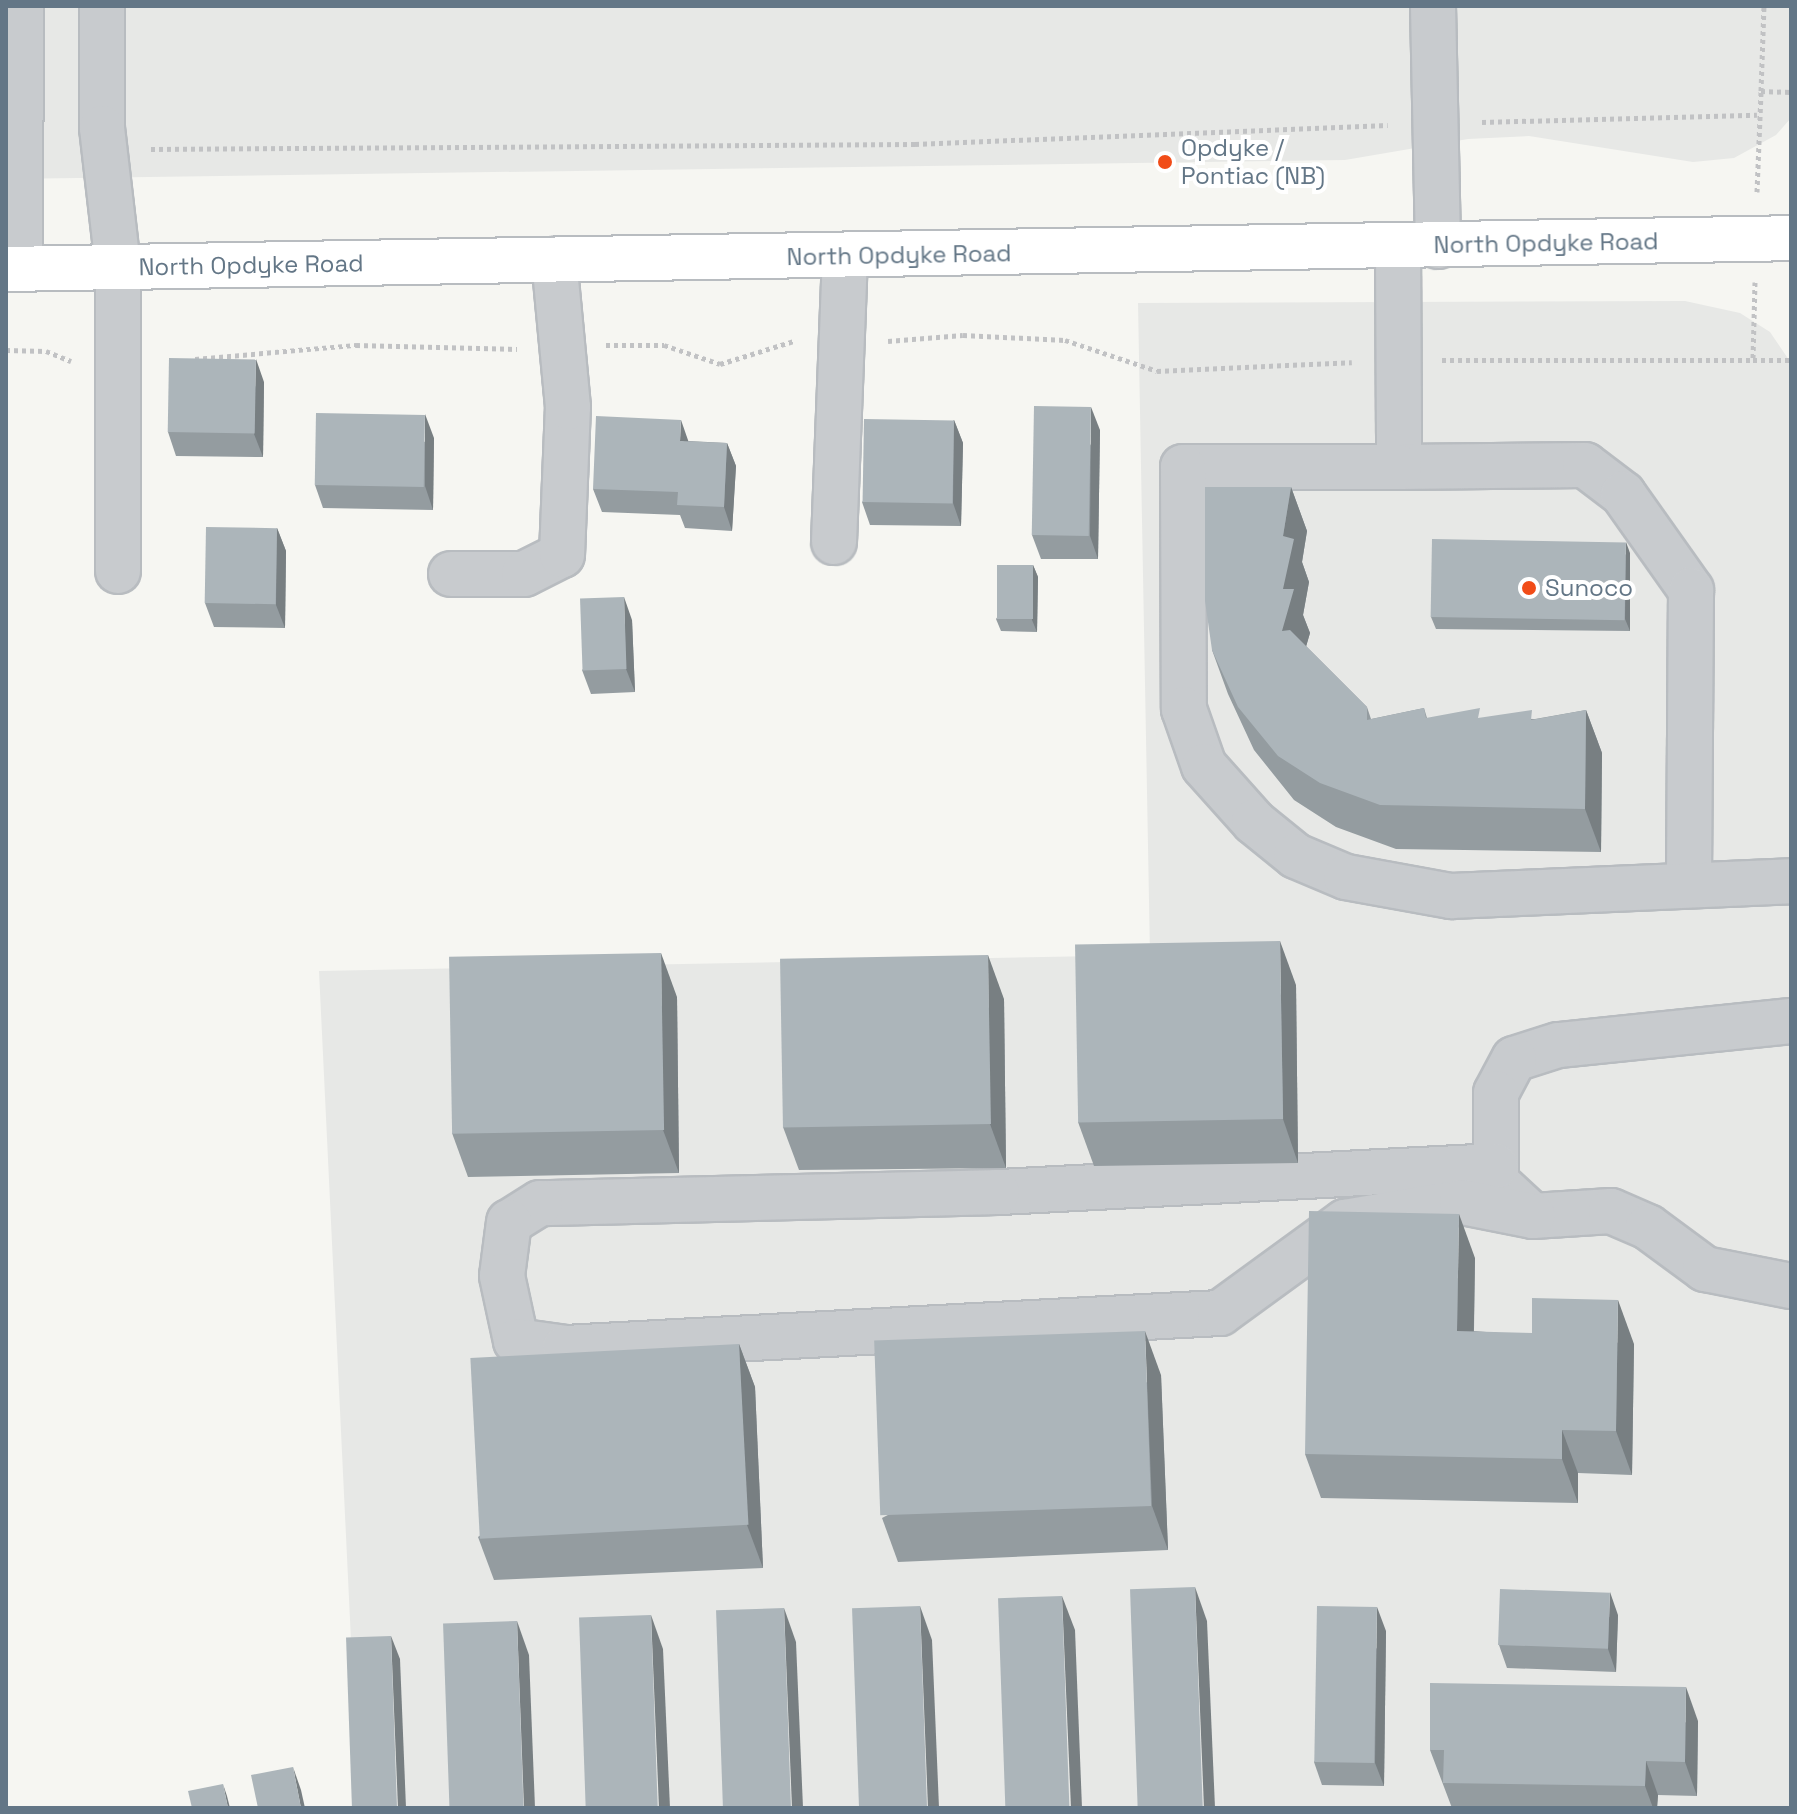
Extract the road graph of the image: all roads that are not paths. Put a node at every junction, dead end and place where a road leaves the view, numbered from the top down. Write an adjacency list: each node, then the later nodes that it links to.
1 (21, 6): 9 (lane)
2 (102, 6): 8 (lane)
3 (1433, 6): 5 (lane)
4 (1791, 238): 5 (main road, North Opdyke Road)
5 (1418, 246): 6 (main road, North Opdyke Road); 10 (lane)
6 (845, 256): 7 (main road, North Opdyke Road); 11 (lane)
7 (554, 260): 8 (main road, North Opdyke Road); 13 (lane)
8 (118, 267): 9 (main road, North Opdyke Road); 12 (lane)
9 (13, 268)
10 (1399, 467): 15 (lane); 15 (lane)
11 (834, 542)
12 (118, 571)
13 (451, 574)
14 (1791, 881): 15 (lane)
15 (1689, 884)
16 (1791, 1021): 17 (lane)
17 (1496, 1166): 18 (lane); 19 (lane)
18 (1346, 1173): 20 (lane); 20 (lane)
19 (1533, 1216): 20 (lane); 21 (lane)
20 (1345, 1222)
21 (1791, 1286)

